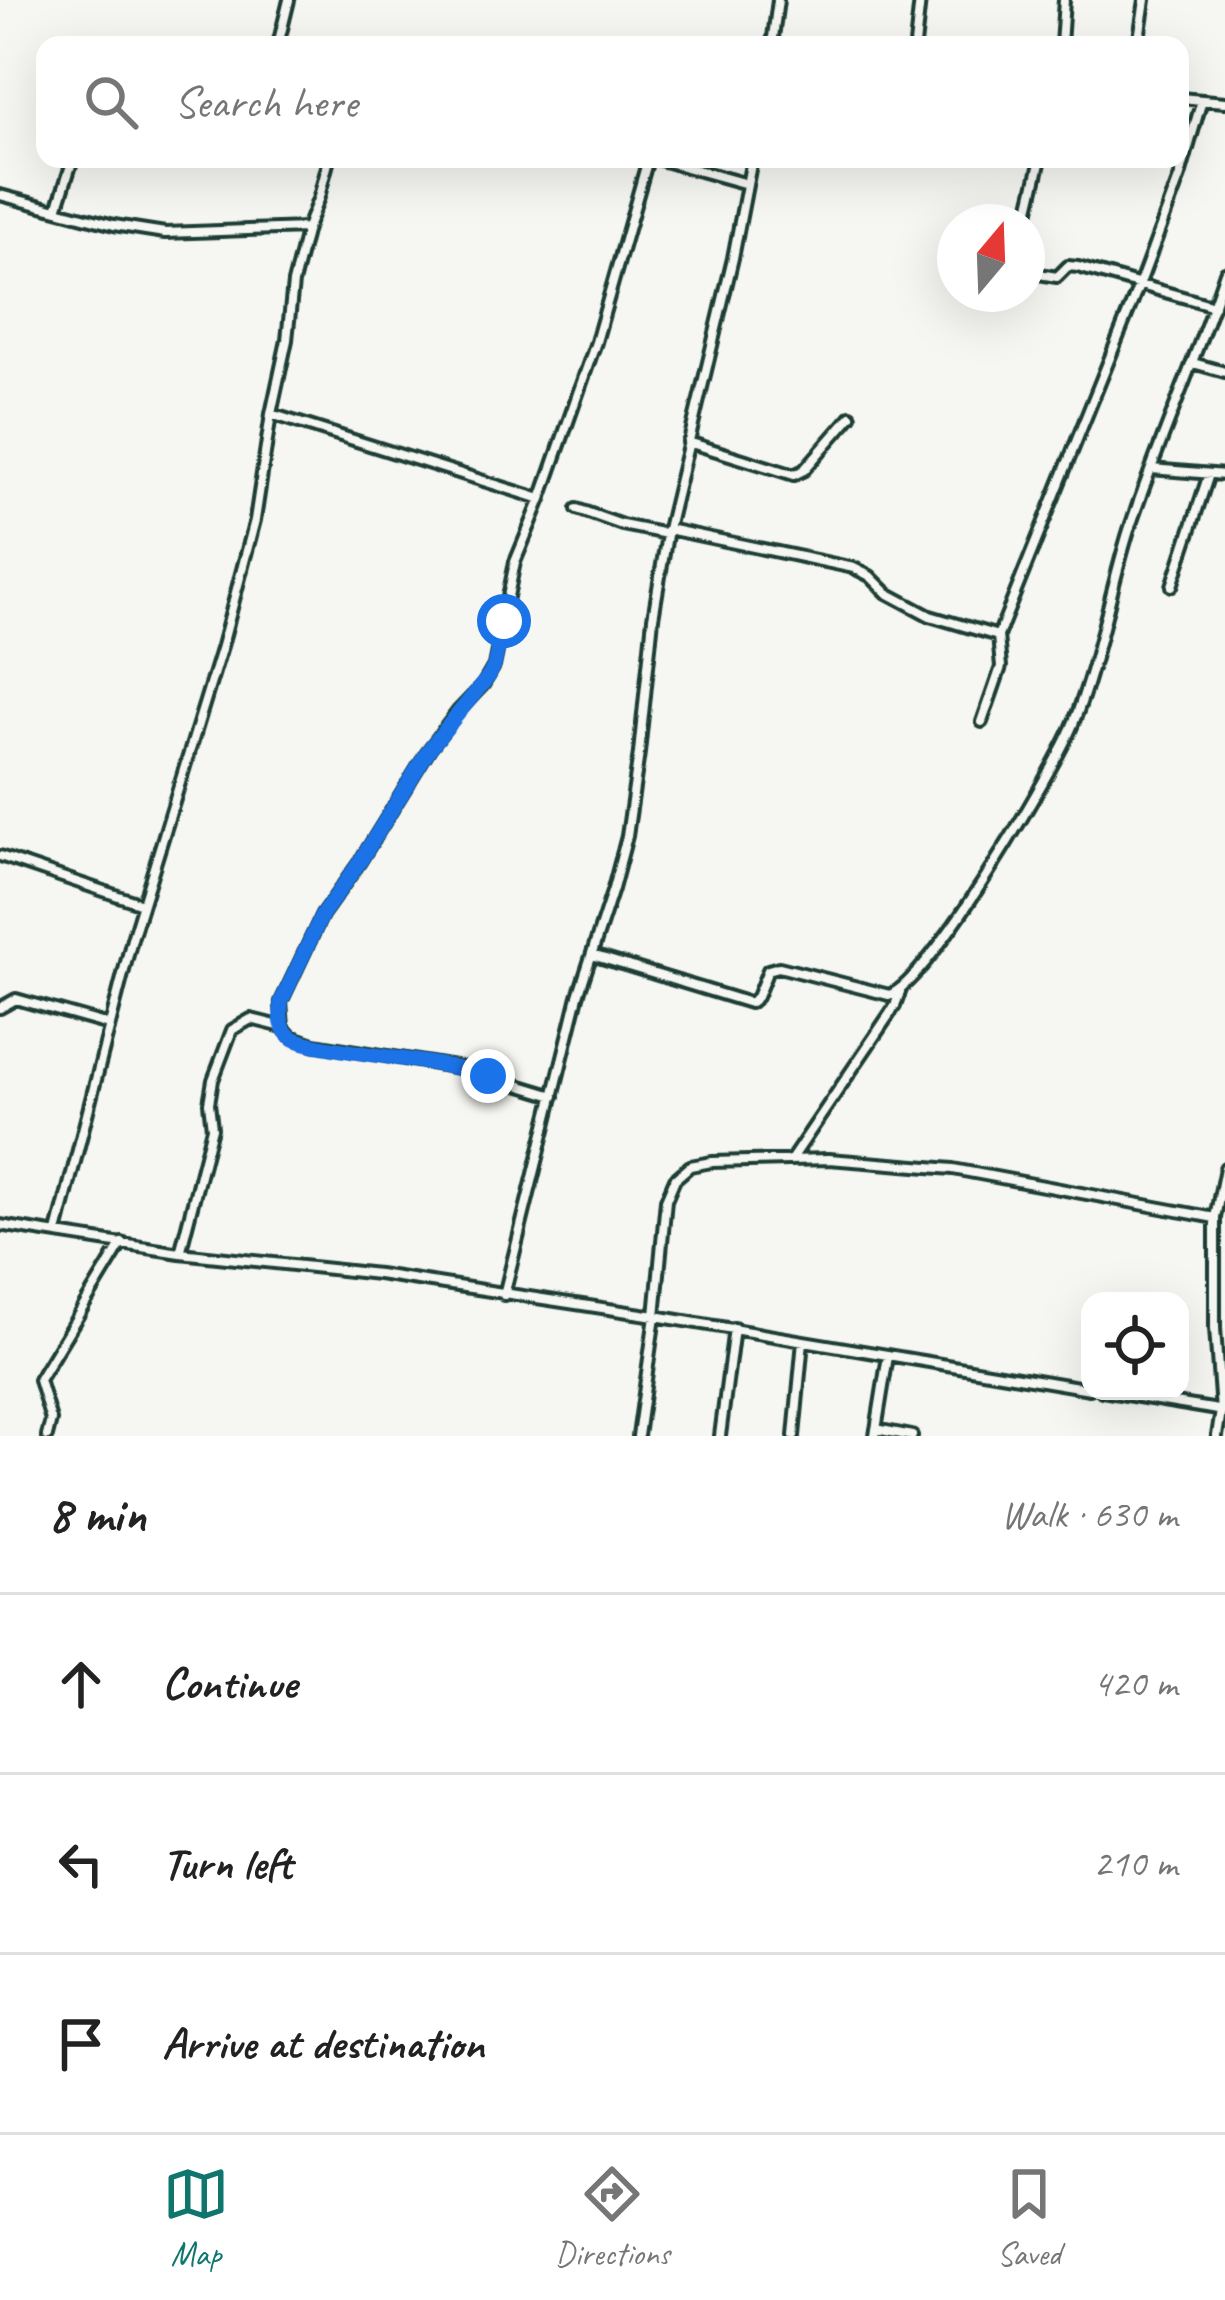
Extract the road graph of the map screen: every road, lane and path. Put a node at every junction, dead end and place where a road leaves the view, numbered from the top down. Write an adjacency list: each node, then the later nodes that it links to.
1 (289, 0): 6 (street)
2 (778, 0): 7 (street)
3 (920, 0): 8 (street)
4 (1064, 0): 9 (street)
5 (1145, 0): 10 (street)
6 (280, 36)
7 (773, 36)
8 (915, 36)
9 (1061, 36)
10 (1139, 36)
11 (1189, 99): 12 (street)
12 (1202, 100): 13 (street); 14 (street)
13 (1225, 102)
14 (1189, 145)
15 (70, 168): 25 (street)
16 (326, 168): 26 (street)
17 (649, 168): 39 (street)
18 (686, 168): 22 (street)
19 (750, 168): 22 (street)
20 (1039, 168): 24 (street)
21 (1182, 168): 29 (street)
22 (747, 184): 35 (street)
23 (0, 195): 25 (street)
24 (1030, 204)
25 (57, 209): 26 (street)
26 (307, 228): 33 (street)
27 (1225, 272): 30 (street)
28 (1045, 275): 29 (street)
29 (1140, 283): 30 (street); 43 (street)
30 (1214, 306): 31 (street)
31 (1193, 363): 32 (street); 36 (street)
32 (1225, 372)
33 (271, 414): 39 (street); 46 (street)
34 (851, 416): 35 (street)
35 (688, 442): 41 (street)
36 (1151, 469): 37 (street); 48 (street)
37 (1209, 475): 38 (street); 42 (street)
38 (1225, 475)
39 (541, 499): 51 (street)
40 (577, 509): 41 (street)
41 (668, 532): 43 (street); 47 (street)
42 (1172, 586)
43 (998, 636): 44 (street)
44 (982, 722)
45 (0, 856): 46 (street)
46 (142, 904): 50 (street)
47 (592, 955): 48 (street); 52 (street)
48 (900, 991): 53 (street)
49 (0, 1008): 50 (street)
50 (109, 1025): 57 (street)
51 (283, 1028): 52 (street); 59 (street)
52 (554, 1096): 60 (street)
53 (790, 1160): 55 (street); 61 (street)
54 (1225, 1168): 55 (street)
55 (1215, 1218): 67 (street)
56 (0, 1225): 57 (street)
57 (57, 1232): 58 (street)
58 (122, 1243): 59 (street); 69 (street)
59 (179, 1253): 60 (street)
60 (504, 1294): 61 (street)
61 (655, 1316): 62 (street); 70 (street)
62 (734, 1328): 63 (street); 71 (street)
63 (802, 1341): 64 (street); 72 (street)
64 (888, 1356): 65 (street); 68 (street)
65 (1081, 1388)
66 (1156, 1400): 67 (street)
67 (1223, 1411): 74 (street)
68 (876, 1432): 73 (street)
69 (46, 1436)
70 (638, 1436)
71 (721, 1436)
72 (794, 1436)
73 (912, 1436)
74 (1217, 1436)

